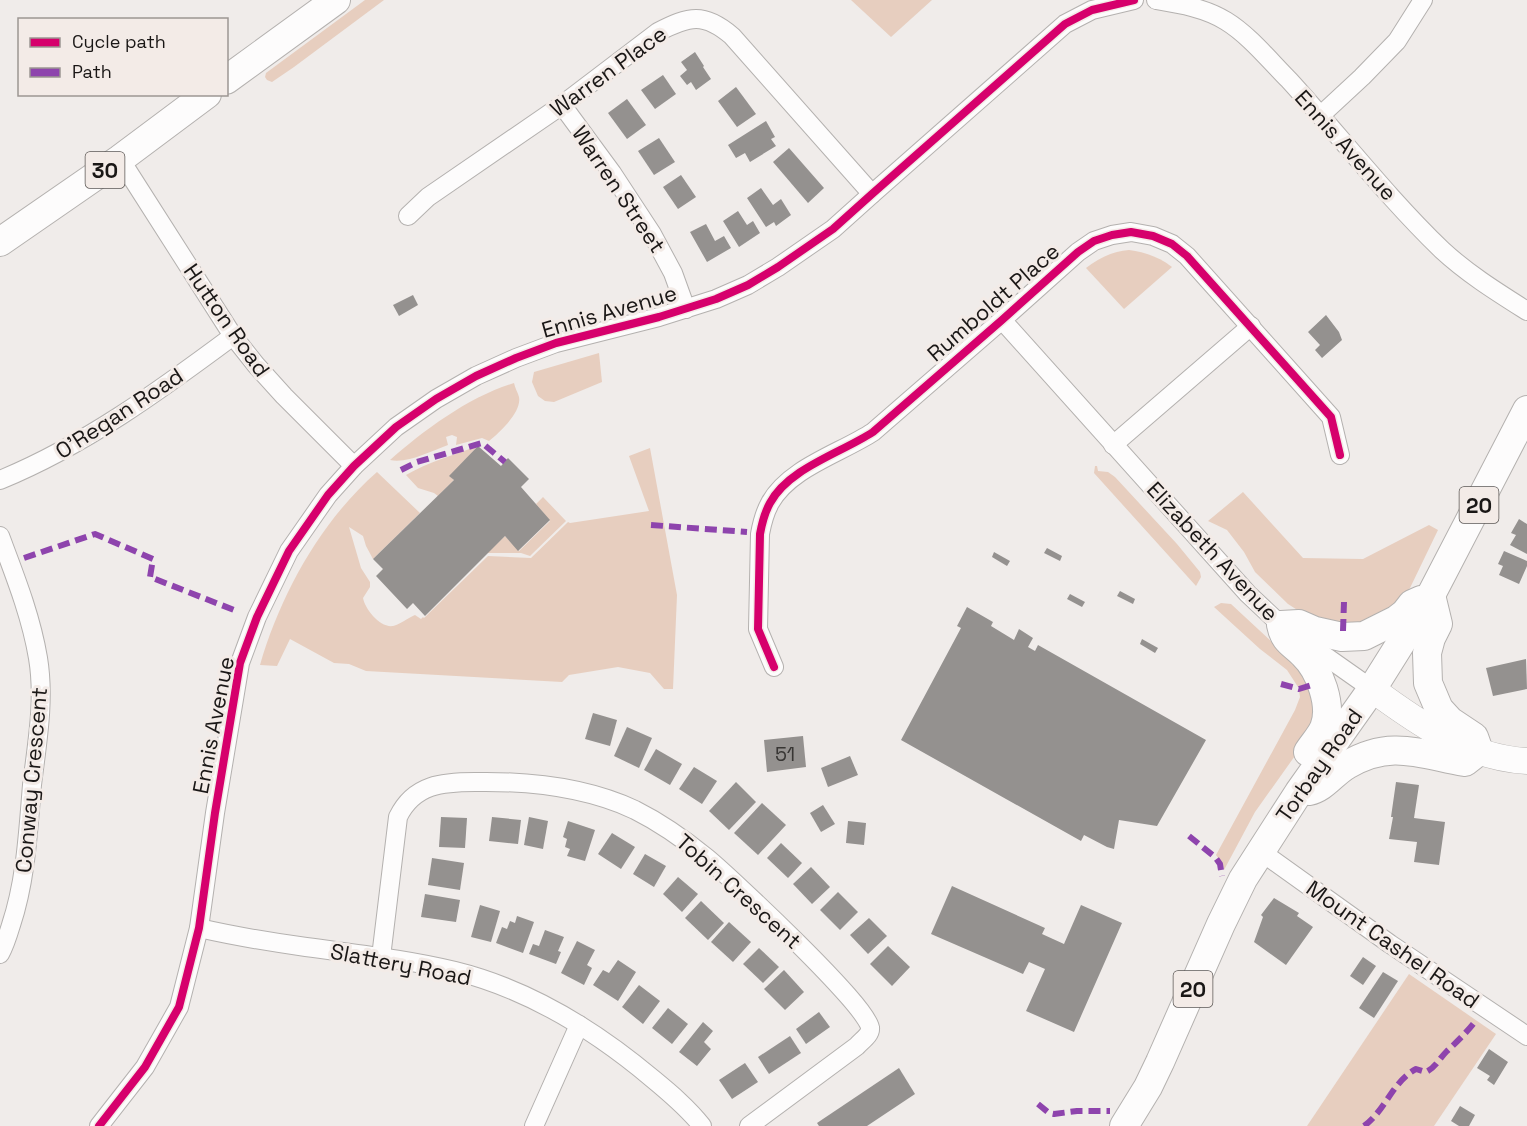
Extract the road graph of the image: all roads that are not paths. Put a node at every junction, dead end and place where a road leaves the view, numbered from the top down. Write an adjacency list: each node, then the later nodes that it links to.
1 (336, 0): 5 (main road)
2 (1134, 0): 10 (street, Ennis Avenue)
3 (1156, 0): 8 (street, Ennis Avenue)
4 (1423, 0): 8 (street)
5 (228, 79)
6 (204, 96): 9 (main road, 30)
7 (562, 105): 10 (street, Warren Place); 11 (street, Warren Place); 13 (street, Warren Street)
8 (1321, 115): 14 (street, Ennis Avenue)
9 (120, 159): 12 (main road, 30); 17 (street, Hutton Road)
10 (872, 194): 13 (street, Ennis Avenue)
11 (408, 216)
12 (0, 242)
13 (686, 309): 22 (street, Ennis Avenue)
14 (1527, 311)
15 (1002, 320): 16 (street, Rumboldt Place); 20 (street, Elizabeth Avenue); 27 (street, Rumboldt Place)
16 (1251, 326): 20 (street); 21 (street, Rumboldt Place)
17 (233, 336): 22 (street, Hutton Road); 23 (street, O'Regan Road)
18 (1527, 410): 19 (main road, Torbay Road / 20)
19 (1520, 443): 25 (main road, Torbay Road / 20)
20 (1113, 445): 26 (street, Elizabeth Avenue)
21 (1340, 455)
22 (354, 466): 33 (street, Ennis Avenue)
23 (0, 480)
24 (0, 536): 34 (street, Conway Crescent)
25 (1431, 595): 26 (main road); 28 (main road, Torbay Road / 20); 29 (main road)
26 (1281, 625): 28 (street, Elizabeth Avenue); 31 (main road)
27 (774, 667)
28 (1372, 689): 29 (main road, Elizabeth Avenue); 31 (main road, Torbay Road / 20)
29 (1479, 752): 30 (main road, Elizabeth Avenue); 31 (main road)
30 (1527, 760)
31 (1299, 792): 32 (main road, Torbay Road / 20)
32 (1260, 851): 37 (street, Mount Cashel Road); 42 (main road, Torbay Road / 20)
33 (199, 928): 35 (street, Slattery Road); 38 (street, Ennis Avenue)
34 (0, 954)
35 (381, 957): 36 (street, Slattery Road); 41 (street, Tobin Crescent)
36 (579, 1025): 39 (street); 40 (street, Slattery Road)
37 (1527, 1036)
38 (99, 1126)
39 (534, 1126)
40 (702, 1126)
41 (749, 1126)
42 (1124, 1126)

